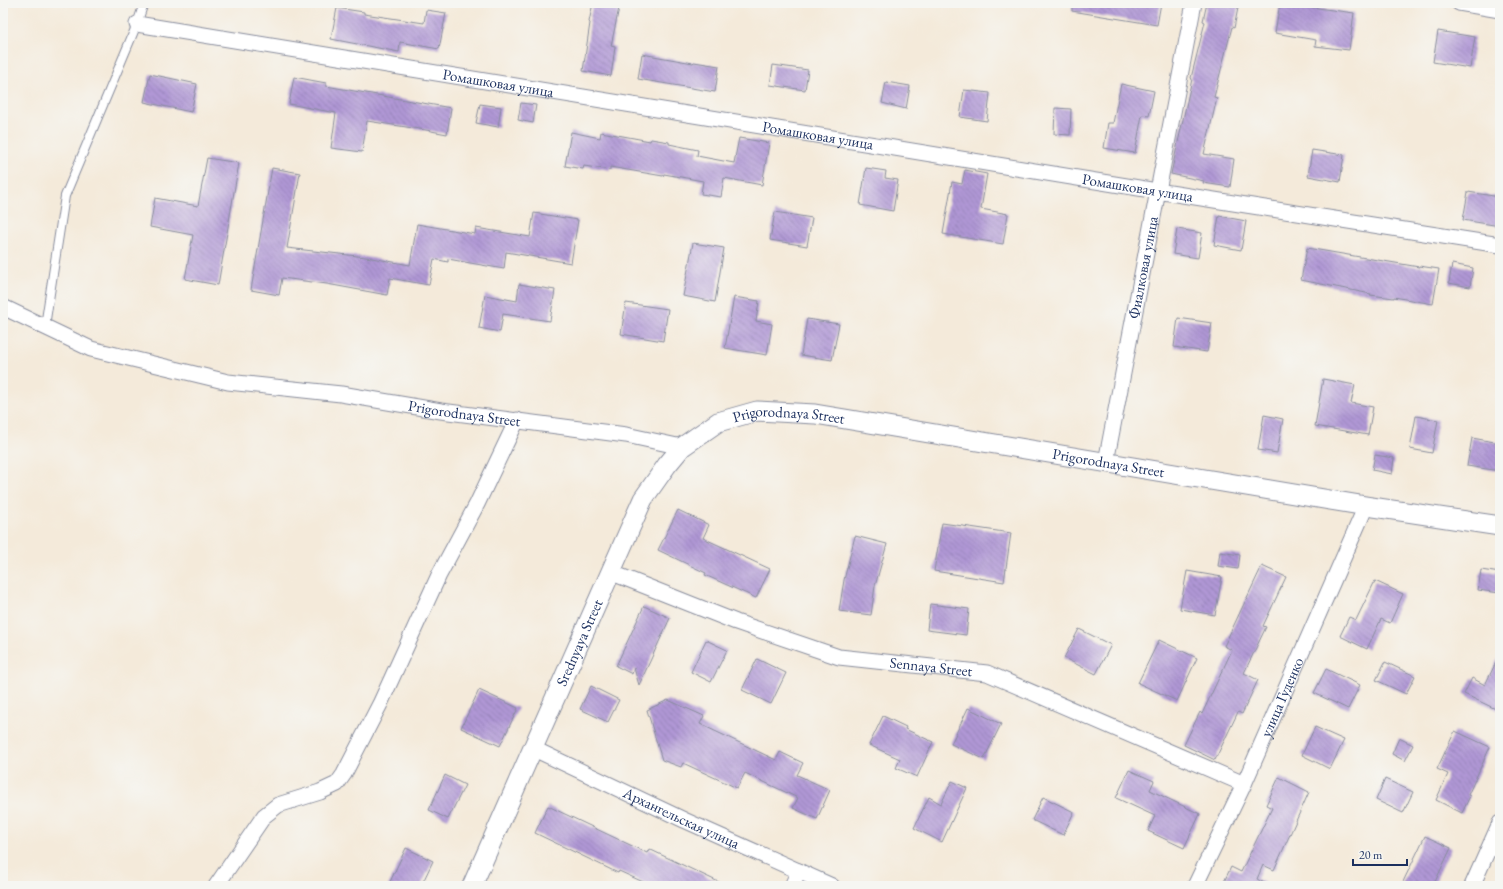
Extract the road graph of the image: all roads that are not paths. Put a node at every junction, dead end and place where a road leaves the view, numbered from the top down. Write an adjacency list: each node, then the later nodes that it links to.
1 (144, 3): 5 (lane)
2 (1194, 3): 6 (street, Фиалковая улица)
3 (1459, 3): 4 (street)
4 (1500, 10)
5 (137, 24): 6 (street, Ромашковая улица); 9 (lane)
6 (1157, 190): 7 (street, Ромашковая улица); 13 (street, Фиалковая улица)
7 (1500, 245)
8 (3, 307): 9 (street, Prigorodnaya Street)
9 (45, 326): 10 (street, Prigorodnaya Street)
10 (517, 420): 12 (street, Prigorodnaya Street); 21 (street)
11 (718, 422): 12 (street, Srednyaya Street); 13 (street, Prigorodnaya Street)
12 (682, 447): 16 (street, Srednyaya Street)
13 (1106, 462): 14 (street, Prigorodnaya Street)
14 (1366, 506): 15 (street, Prigorodnaya Street); 18 (street, улица Гуденко)
15 (1500, 526)
16 (610, 572): 17 (street, Srednyaya Street); 18 (street, Sennaya Street)
17 (532, 748): 20 (street, Архангельская улица); 22 (street, Srednyaya Street)
18 (1244, 784): 25 (street, улица Гуденко)
19 (1500, 823): 26 (street)
20 (799, 871): 23 (street); 24 (street, Архангельская улица)
21 (216, 886)
22 (472, 886)
23 (792, 886)
24 (832, 886)
25 (1195, 886)
26 (1472, 886)

